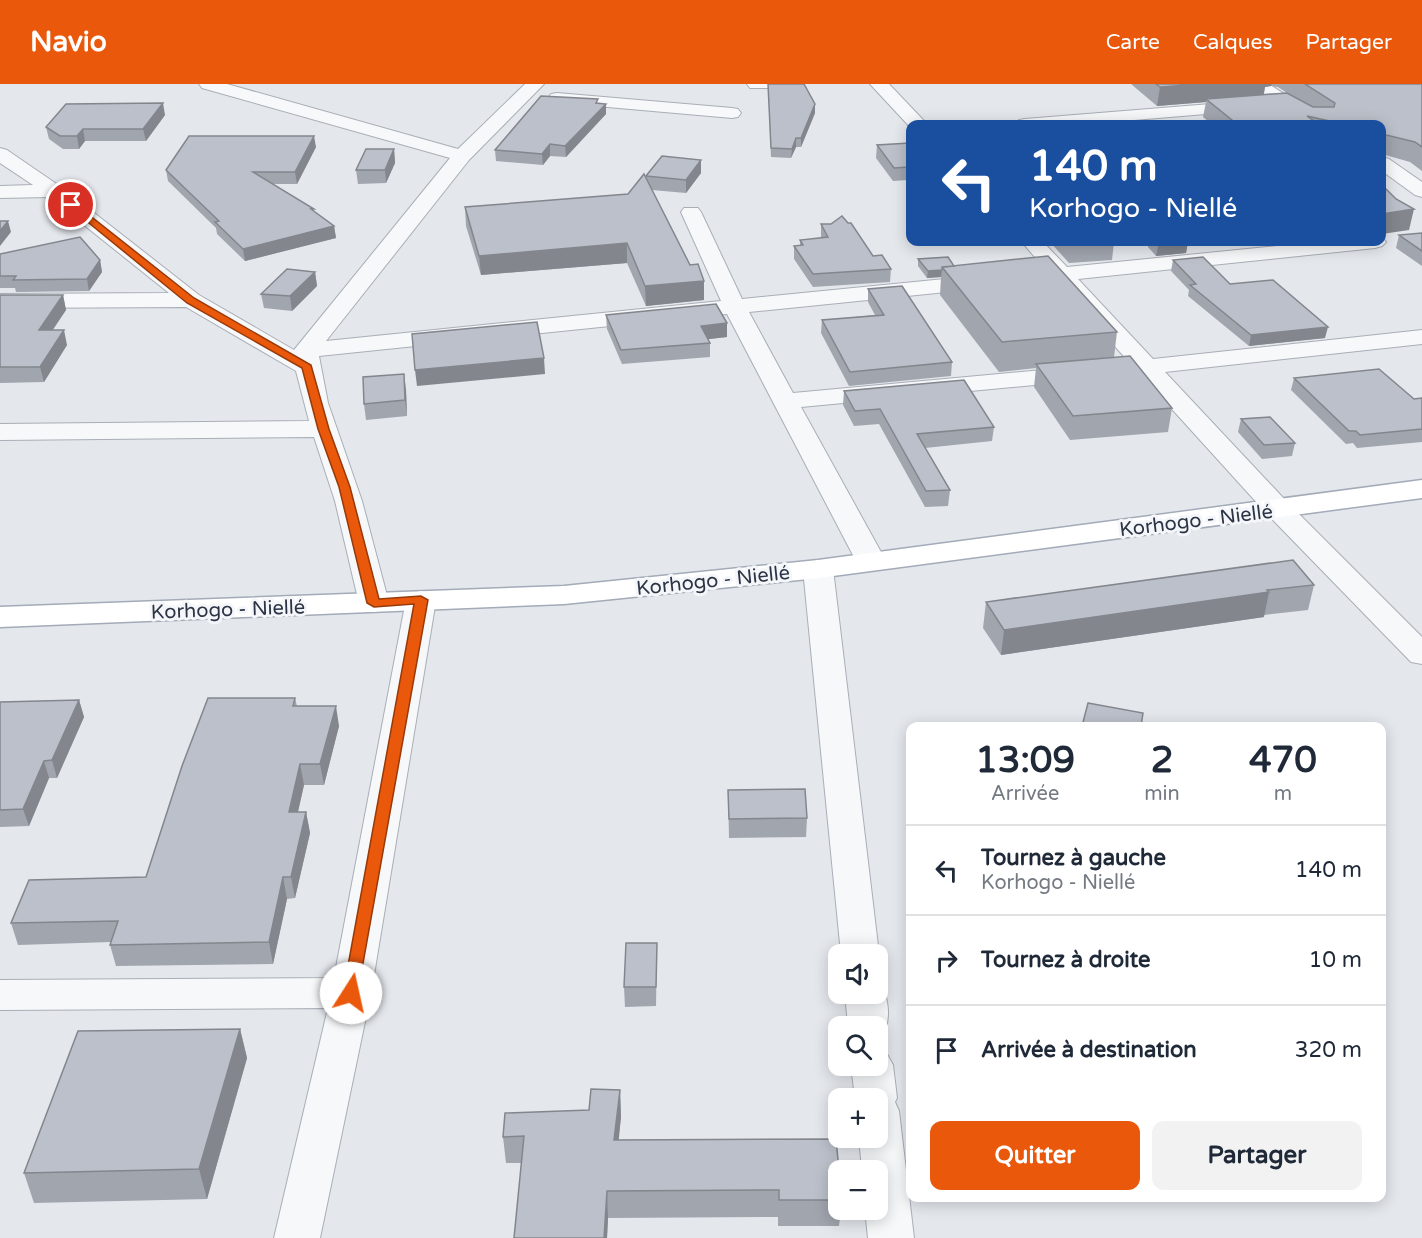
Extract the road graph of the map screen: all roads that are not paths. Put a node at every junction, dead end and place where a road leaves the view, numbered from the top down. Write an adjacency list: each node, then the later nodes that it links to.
1 (208, 84): 13 (street)
2 (756, 84): 3 (street)
3 (764, 84)
4 (879, 84): 9 (street)
5 (1257, 84): 7 (street)
6 (529, 89): 8 (street); 13 (street)
7 (1287, 103): 10 (street); 11 (street)
8 (732, 113)
9 (914, 120)
10 (1075, 120)
11 (1315, 120)
12 (0, 154): 17 (street)
13 (462, 156): 28 (street)
14 (1413, 163): 15 (street)
15 (1386, 165)
16 (1386, 167): 18 (street)
17 (54, 191): 19 (street); 24 (street)
18 (1422, 191)
19 (0, 192)
20 (691, 212): 26 (street)
21 (1036, 246): 23 (street)
22 (1335, 246): 23 (street)
23 (1064, 274): 26 (street); 29 (street)
24 (191, 300): 25 (street); 28 (street)
25 (0, 301)
26 (734, 306): 28 (street); 30 (street)
27 (1422, 337): 29 (street)
28 (306, 358): 31 (street)
29 (1148, 367): 30 (street); 34 (street)
30 (785, 401): 35 (street)
31 (324, 429): 32 (street); 38 (street)
32 (0, 432)
33 (1422, 489): 34 (main road, Korhogo - Niellé)
34 (1278, 509): 35 (main road, Korhogo - Niellé); 40 (street)
35 (871, 561): 36 (main road, Korhogo - Niellé)
36 (818, 569): 37 (main road, Korhogo - Niellé); 41 (street)
37 (421, 600): 38 (main road, Korhogo - Niellé); 42 (street)
38 (374, 603): 39 (main road, Korhogo - Niellé)
39 (0, 616)
40 (1422, 655)
41 (859, 944)
42 (351, 993): 43 (street); 45 (street)
43 (0, 995)
44 (882, 1148): 46 (street)
45 (297, 1238)
46 (891, 1238)

